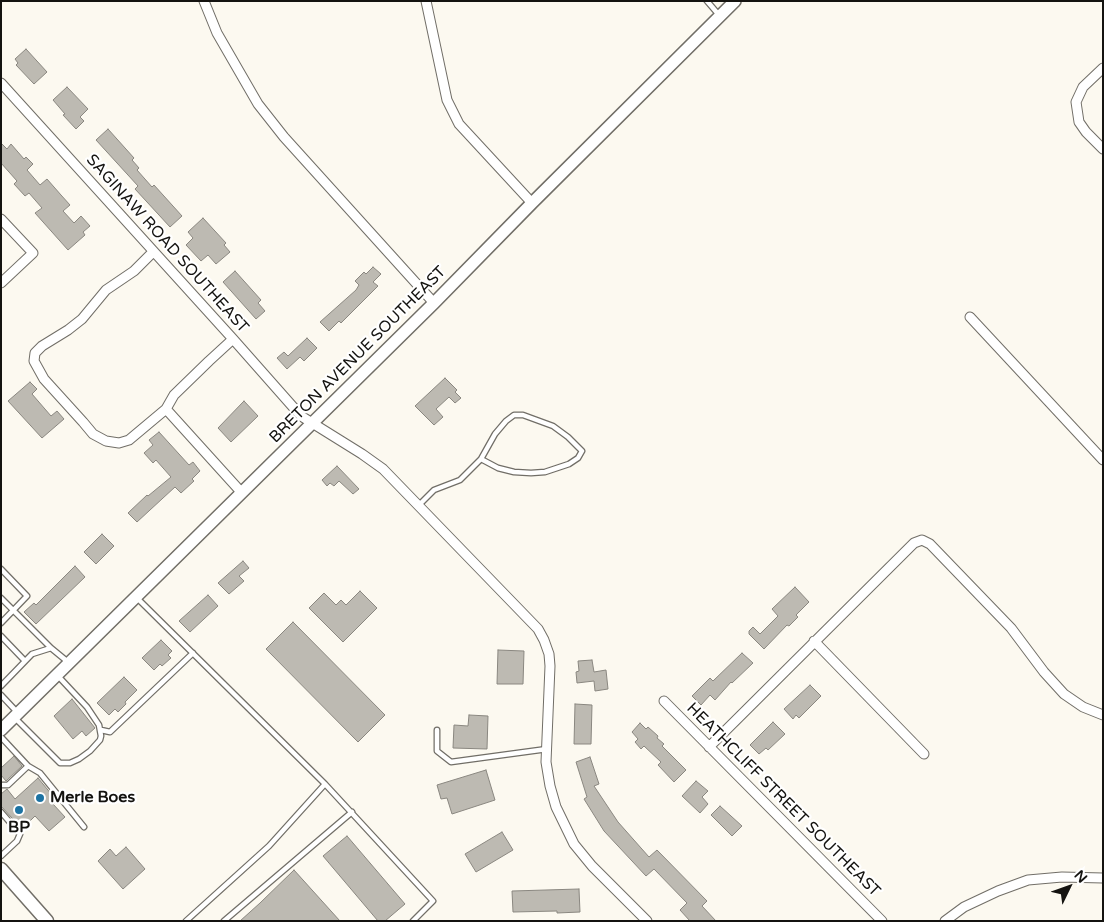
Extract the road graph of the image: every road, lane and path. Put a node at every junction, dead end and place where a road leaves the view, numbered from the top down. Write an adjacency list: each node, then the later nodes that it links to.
1 (204, 1): 13 (street)
2 (426, 1): 9 (street)
3 (707, 1): 5 (lane)
4 (736, 1): 5 (main road, BRETON AVENUE SOUTHEAST)
5 (720, 16): 9 (main road, BRETON AVENUE SOUTHEAST)
6 (1103, 68): 8 (street)
7 (1, 83): 11 (street, SAGINAW ROAD SOUTHEAST)
8 (1103, 149)
9 (532, 202): 13 (main road, BRETON AVENUE SOUTHEAST)
10 (1, 219): 12 (street)
11 (154, 252): 15 (street, SAGINAW ROAD SOUTHEAST); 16 (street)
12 (1, 283)
13 (434, 304): 17 (main road, BRETON AVENUE SOUTHEAST)
14 (970, 317): 19 (street)
15 (234, 339): 16 (street); 17 (street, SAGINAW ROAD SOUTHEAST)
16 (166, 409): 20 (street)
17 (312, 424): 20 (main road, BRETON AVENUE SOUTHEAST); 21 (street, SAGINAW ROAD SOUTHEAST)
18 (481, 459): 18 (lane); 21 (lane)
19 (1103, 460)
20 (242, 493): 23 (main road, BRETON AVENUE SOUTHEAST)
21 (418, 506): 43 (street, SAGINAW ROAD SOUTHEAST)
22 (1, 569): 25 (lane)
23 (136, 597): 30 (lane); 32 (main road, BRETON AVENUE SOUTHEAST)
24 (1, 598): 25 (lane)
25 (14, 611): 26 (lane); 29 (lane)
26 (1, 623)
27 (1, 636): 31 (lane)
28 (814, 642): 38 (street); 42 (street); 44 (street)
29 (51, 648): 31 (lane); 32 (lane)
30 (193, 653): 39 (lane); 46 (lane)
31 (25, 661): 34 (lane)
32 (69, 663): 33 (main road, BRETON AVENUE SOUTHEAST)
33 (57, 674): 37 (main road, BRETON AVENUE SOUTHEAST); 39 (lane)
34 (1, 686)
35 (1, 695): 37 (lane)
36 (664, 701): 42 (street, HEATHCLIFF STREET SOUTHEAST)
37 (16, 715): 39 (lane); 41 (main road, BRETON AVENUE SOUTHEAST)
38 (1103, 715)
39 (101, 730)
40 (438, 730): 43 (lane)
41 (1, 731): 45 (lane)
42 (710, 747): 59 (street, HEATHCLIFF STREET SOUTHEAST)
43 (547, 748): 54 (street, SAGINAW ROAD SOUTHEAST)
44 (924, 754)
45 (28, 766): 47 (lane); 50 (lane)
46 (325, 784): 49 (lane); 56 (lane)
47 (1, 785)
48 (1, 812): 51 (lane)
49 (352, 812): 57 (lane); 58 (lane)
50 (84, 827)
51 (1, 856)
52 (2, 870): 55 (main road)
53 (1103, 878): 60 (street)
54 (641, 919)
55 (48, 921)
56 (186, 921)
57 (224, 921)
58 (413, 921)
59 (882, 921)
60 (945, 921)

